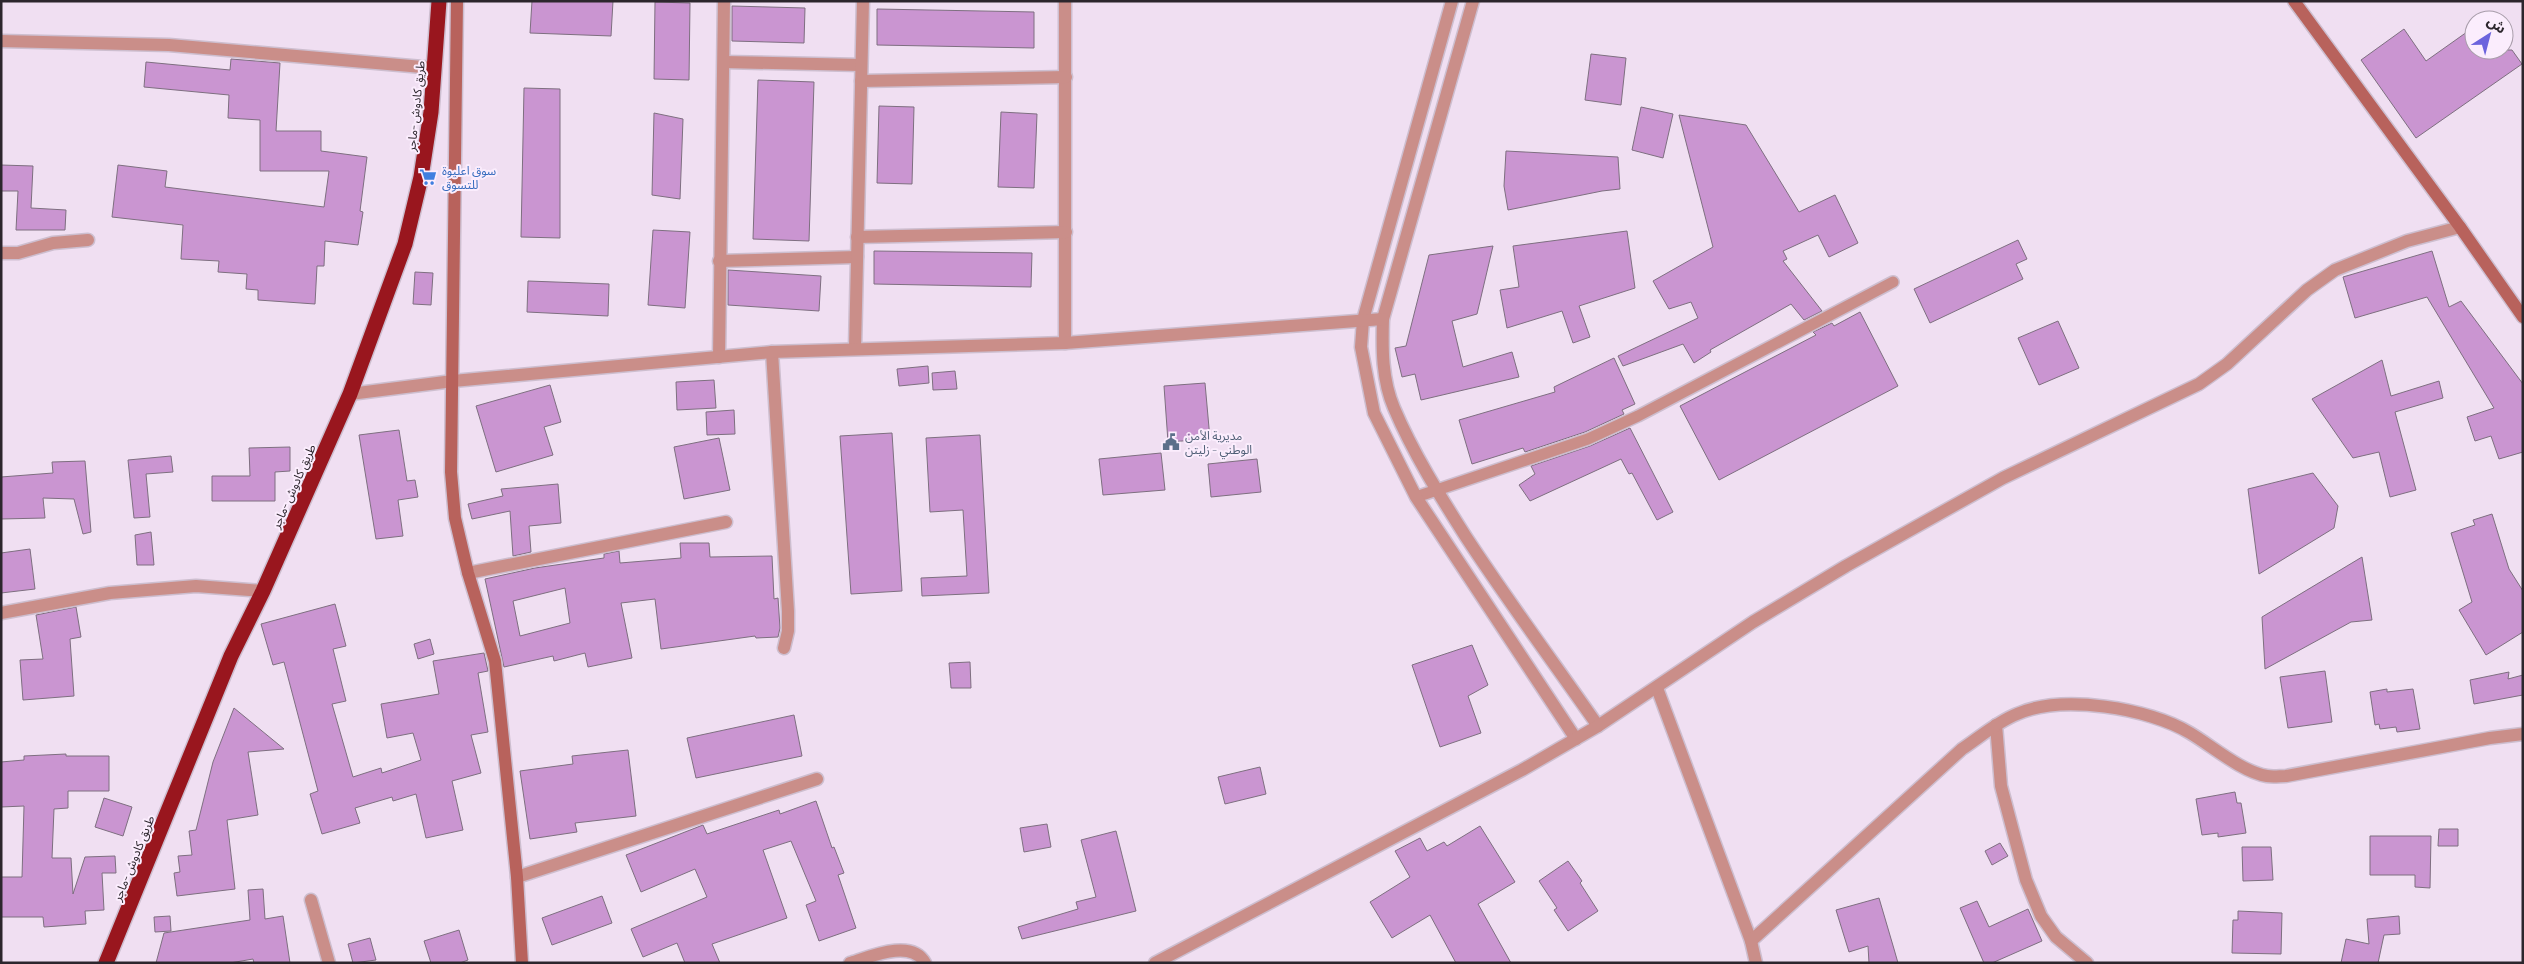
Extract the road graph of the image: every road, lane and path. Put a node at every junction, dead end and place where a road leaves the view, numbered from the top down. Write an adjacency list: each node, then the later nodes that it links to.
1 (439, 1): 12 (highway, طريق كادوش -ماجر)
2 (457, 1): 30 (street)
3 (724, 1): 10 (street)
4 (862, 1): 11 (street)
5 (1065, 1): 13 (street)
6 (1473, 1): 24 (street)
7 (2294, 1): 15 (street)
8 (1449, 2): 25 (street)
9 (1, 41): 12 (street)
10 (724, 62): 11 (street); 21 (street)
11 (861, 65): 14 (street)
12 (434, 68): 31 (highway, طريق كادوش -ماجر)
13 (1066, 78): 14 (street); 16 (street)
14 (861, 81): 17 (street)
15 (2460, 227): 23 (street); 39 (street)
16 (1066, 232): 17 (street); 26 (street)
17 (857, 238): 20 (street)
18 (88, 240): 19 (street)
19 (1, 253)
20 (857, 257): 21 (street); 27 (street)
21 (720, 261): 29 (street)
22 (1893, 282): 32 (lane)
23 (2523, 317)
24 (1383, 319): 25 (street); 32 (street)
25 (1363, 320): 26 (street); 33 (street)
26 (1065, 343): 27 (street)
27 (855, 348): 28 (street)
28 (772, 352): 29 (street); 38 (street)
29 (719, 356): 30 (street)
30 (453, 381): 31 (street); 35 (street)
31 (350, 394): 36 (highway, طريق كادوش -ماجر)
32 (1436, 491): 33 (lane); 41 (street)
33 (1416, 497): 43 (street)
34 (726, 522): 35 (street)
35 (468, 573): 45 (street)
36 (263, 591): 37 (street); 48 (highway, طريق كادوش -ماجر)
37 (1, 613)
38 (784, 648)
39 (1657, 688): 41 (street); 47 (street)
40 (1996, 725): 42 (street); 47 (street); 55 (street)
41 (1598, 726): 43 (street)
42 (2523, 734)
43 (1576, 739): 53 (street)
44 (817, 779): 45 (street)
45 (517, 877): 50 (street)
46 (311, 900): 49 (street)
47 (1751, 941): 54 (street)
48 (106, 963)
49 (328, 963)
50 (522, 963)
51 (850, 963): 52 (street)
52 (925, 963)
53 (1155, 963)
54 (1756, 963)
55 (2088, 963)

